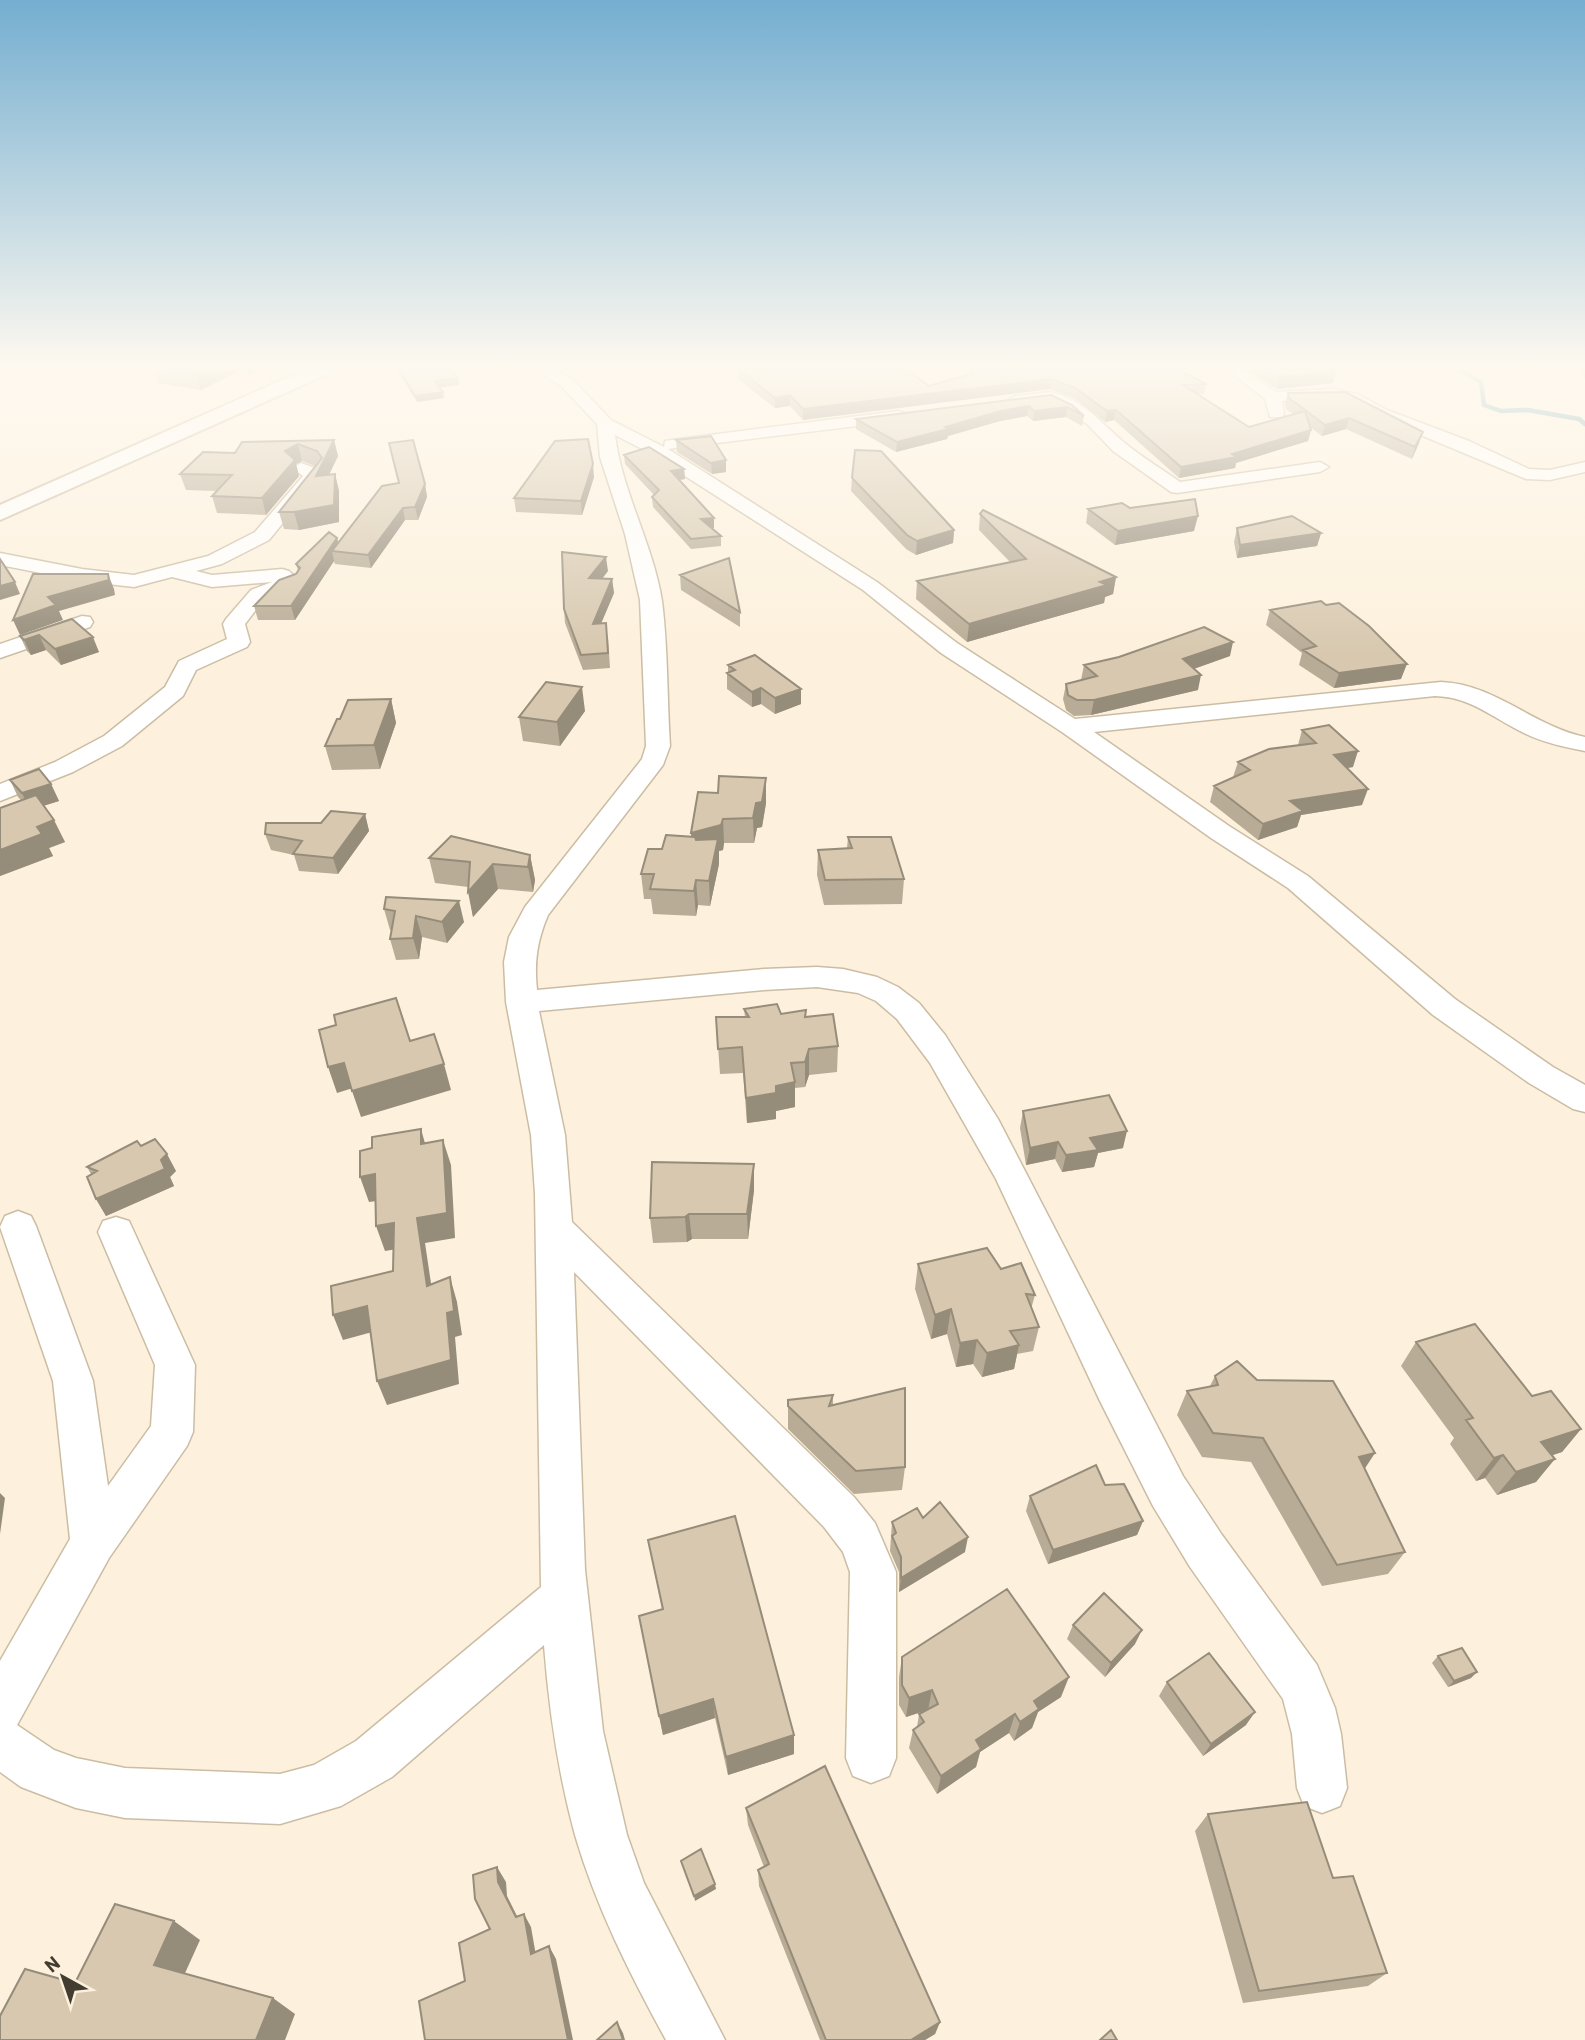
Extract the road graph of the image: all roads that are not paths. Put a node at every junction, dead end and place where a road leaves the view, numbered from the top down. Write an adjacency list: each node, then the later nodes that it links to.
1 (109, 464): 9 (highway)
2 (611, 464): 17 (street)
3 (679, 464): 14 (street)
4 (1143, 464): 6 (street)
5 (1505, 464): 7 (street)
6 (1320, 467)
7 (1585, 467)
8 (301, 468): 11 (street)
9 (0, 513)
10 (0, 559): 11 (street)
11 (171, 571): 16 (street)
12 (82, 622): 13 (street)
13 (0, 651)
14 (1071, 727): 15 (street); 18 (street)
15 (1585, 744)
16 (0, 793)
17 (522, 1002): 20 (street); 27 (street)
18 (1585, 1100)
19 (18, 1226): 22 (street)
20 (554, 1227): 23 (street); 26 (street)
21 (116, 1232): 22 (street)
22 (93, 1543): 24 (street)
23 (562, 1599): 25 (street); 28 (street)
24 (0, 1707)
25 (0, 1744)
26 (871, 1758)
27 (1322, 1788)
28 (697, 2040)

